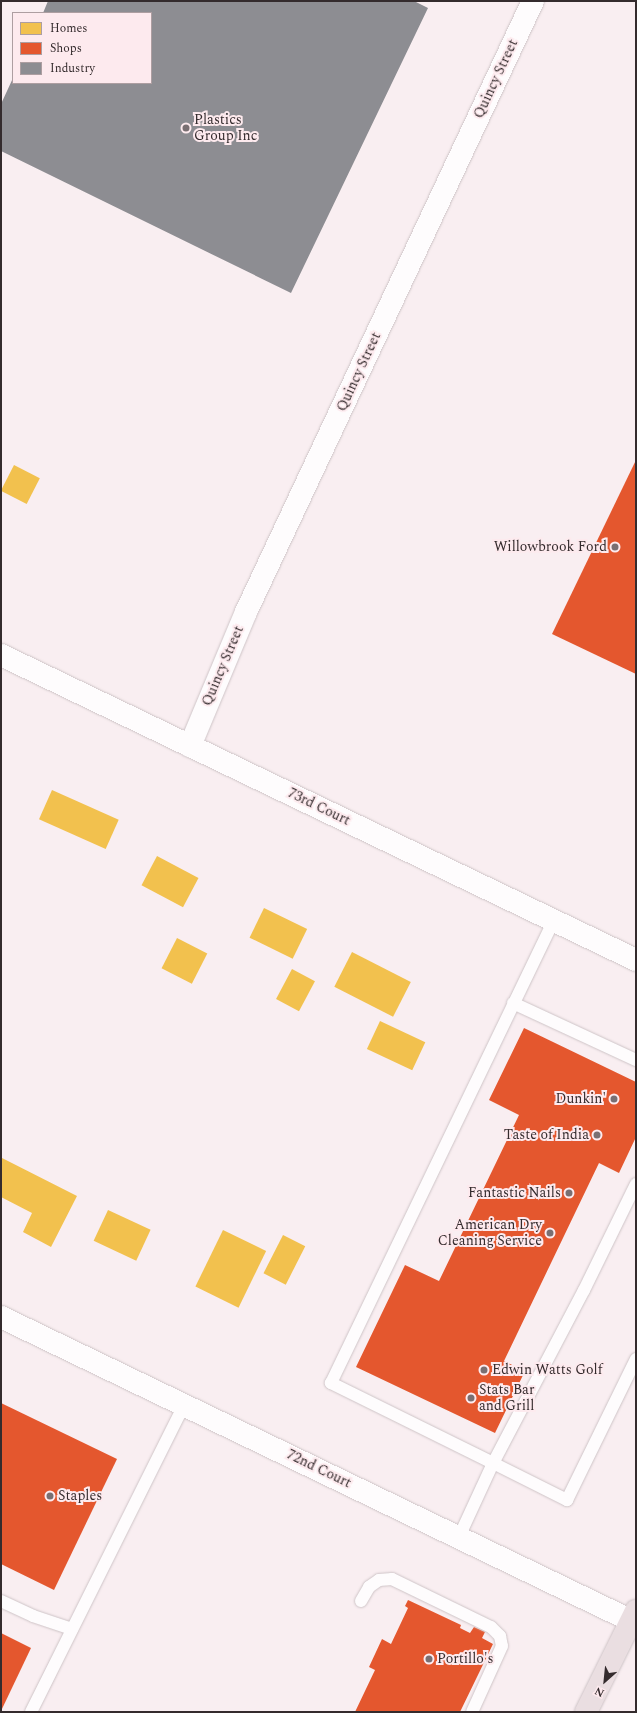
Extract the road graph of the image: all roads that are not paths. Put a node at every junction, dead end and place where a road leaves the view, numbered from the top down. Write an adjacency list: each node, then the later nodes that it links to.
1 (533, 1): 3 (street, Quincy Street)
2 (1, 655): 3 (street, 73rd Court)
3 (190, 746): 4 (street, 73rd Court)
4 (554, 920): 5 (street, 73rd Court); 6 (lane)
5 (636, 960)
6 (514, 1003): 7 (lane); 12 (lane)
7 (636, 1060)
8 (636, 1184): 12 (lane)
9 (1, 1317): 11 (street, 72nd Court)
10 (636, 1359): 12 (lane)
11 (185, 1403): 13 (street, 72nd Court); 17 (lane)
12 (494, 1463): 13 (lane)
13 (458, 1537): 16 (street, 72nd Court)
14 (1, 1601): 17 (lane)
15 (361, 1601): 19 (lane)
16 (634, 1618): 20 (highway)
17 (72, 1629): 18 (lane)
18 (31, 1712)
19 (472, 1712)
20 (586, 1712)

